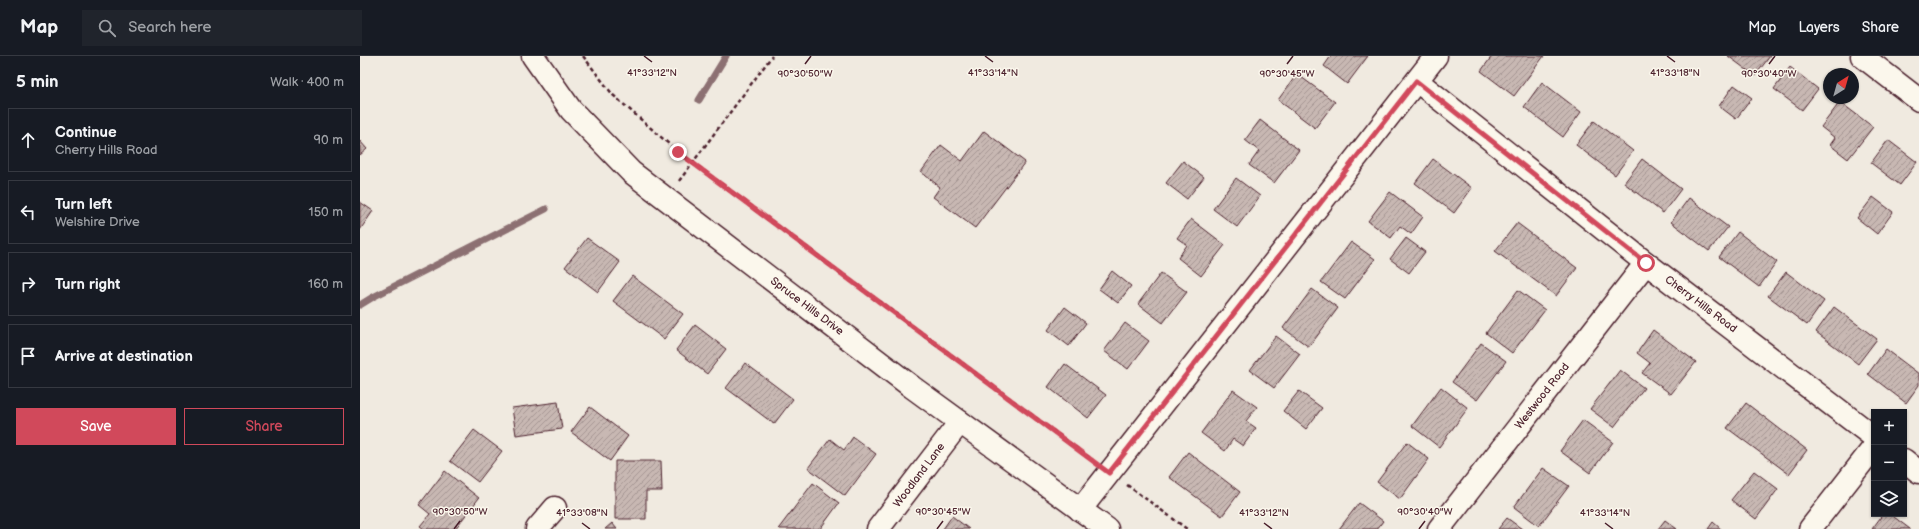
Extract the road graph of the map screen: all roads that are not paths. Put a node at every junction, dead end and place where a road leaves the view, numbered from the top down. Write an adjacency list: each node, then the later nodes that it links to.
1 (533, 56): 7 (street, Spruce Hills Drive)
2 (1436, 56): 4 (street)
3 (1862, 56): 5 (street)
4 (1416, 81): 6 (street, Cherry Hills Road); 13 (street)
5 (1919, 100)
6 (1646, 263): 8 (street, Cherry Hills Road); 17 (street, Westwood Road)
7 (960, 422): 13 (street, Spruce Hills Drive); 15 (street, Woodland Lane)
8 (1871, 435)
9 (1871, 451): 18 (street)
10 (1907, 462): 11 (street)
11 (1919, 472)
12 (555, 508): 14 (street)
13 (1080, 510): 16 (street, Spruce Hills Drive)
14 (537, 529)
15 (878, 529)
16 (1107, 529)
17 (1438, 529)
18 (1810, 529)

